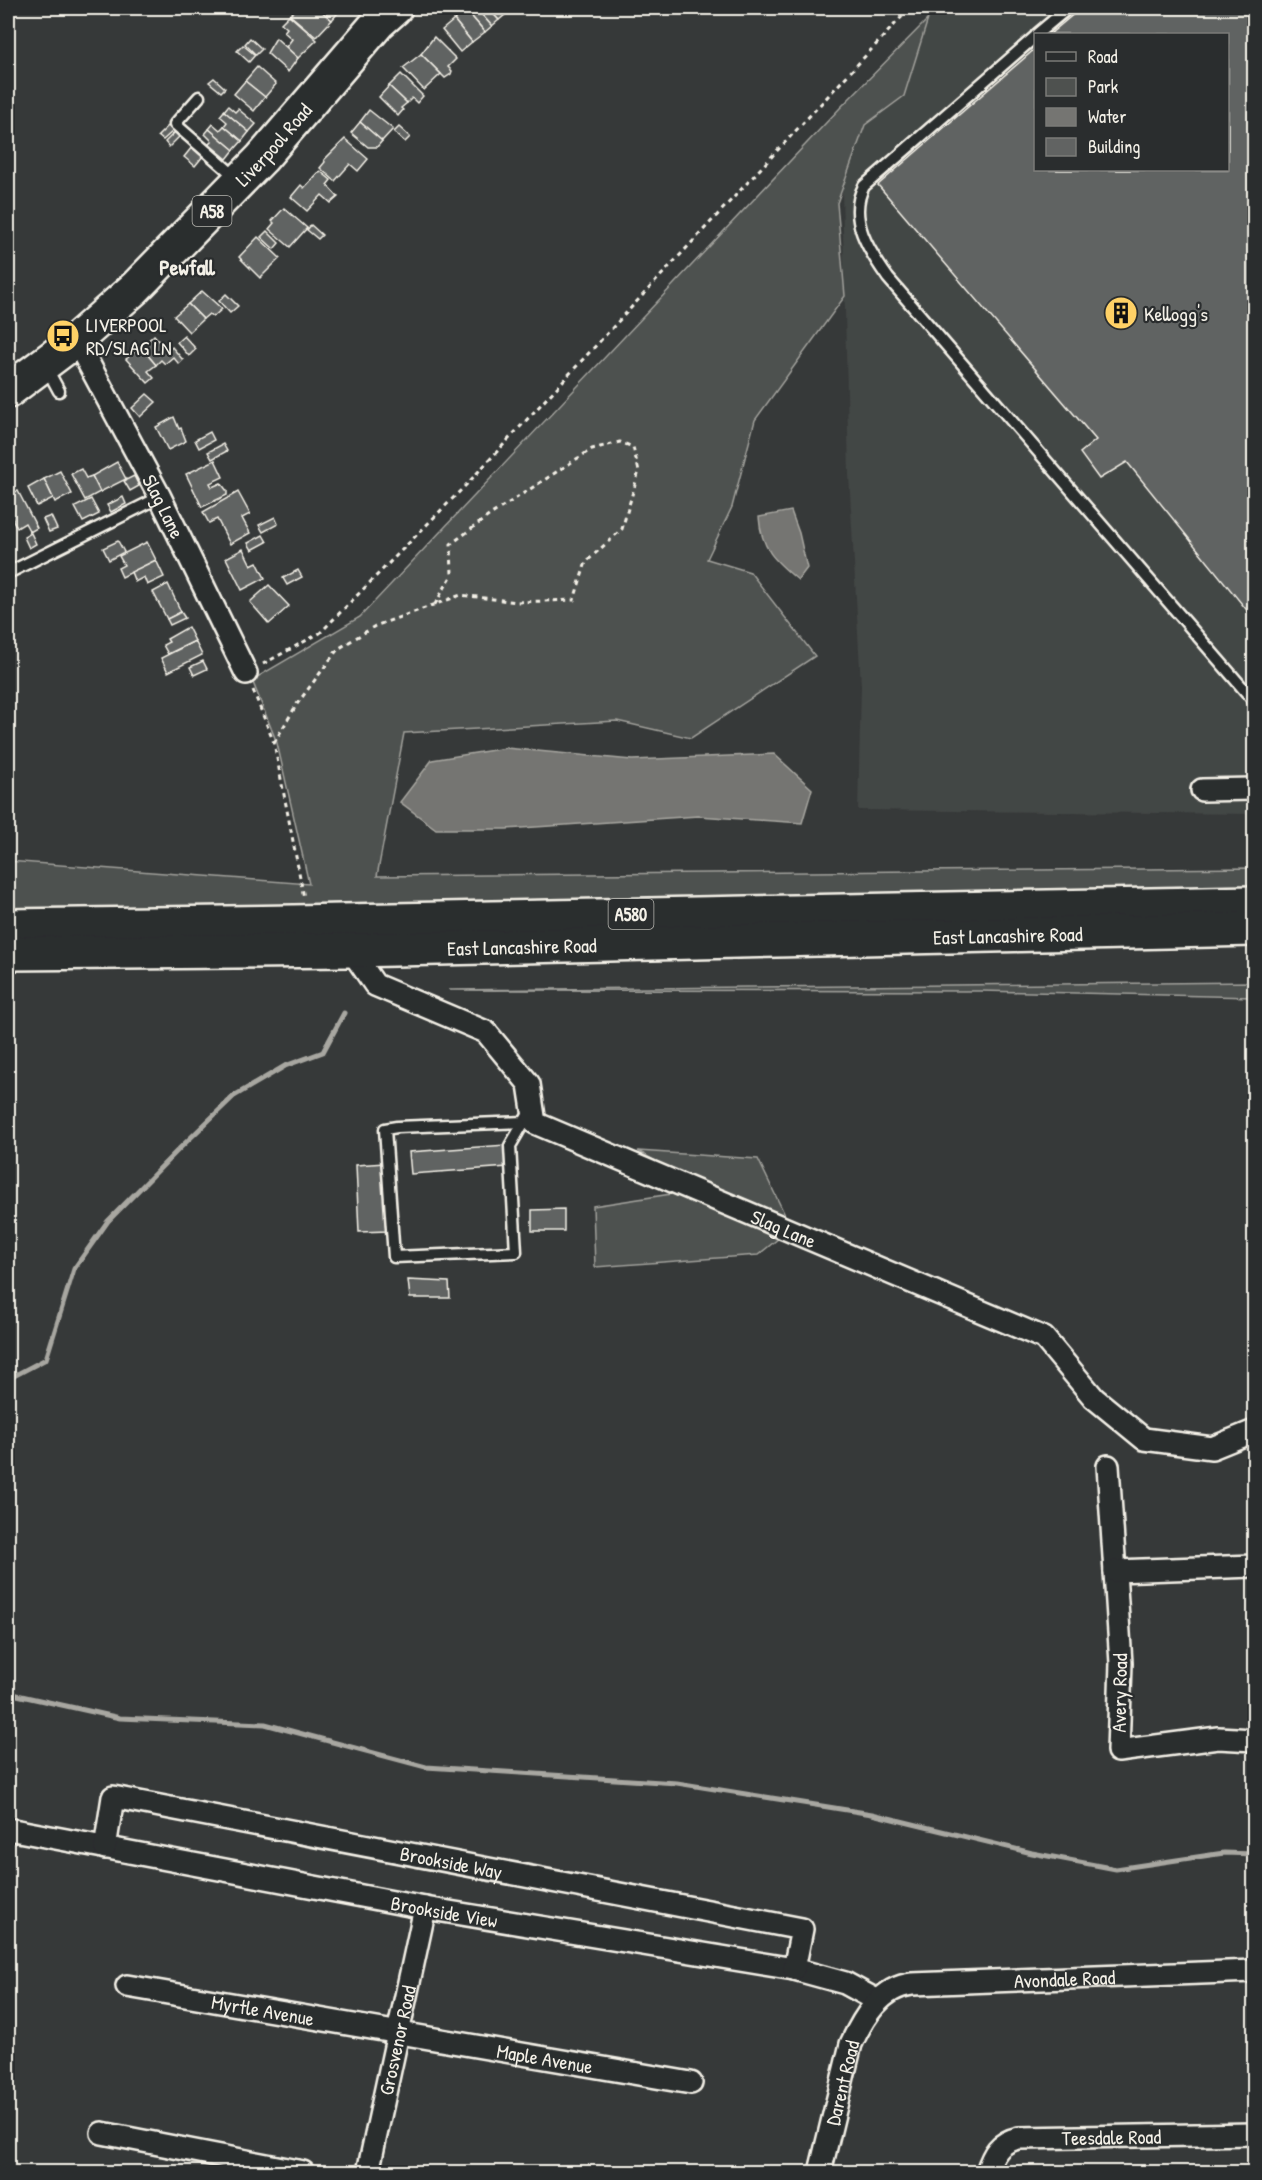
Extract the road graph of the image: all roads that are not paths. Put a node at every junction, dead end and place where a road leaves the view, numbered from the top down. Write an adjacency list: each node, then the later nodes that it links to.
1 (395, 8): 6 (highway, Liverpool Road / A58)
2 (1068, 8): 3 (lane)
3 (1038, 33)
4 (1034, 37): 12 (lane)
5 (199, 97): 6 (lane)
6 (241, 181): 7 (highway, Liverpool Road / A58)
7 (76, 340): 8 (highway, Liverpool Road / A58); 9 (street, Slag Lane)
8 (8, 391)
9 (160, 497): 10 (lane); 11 (street, Slag Lane)
10 (8, 573)
11 (246, 673)
12 (1254, 701)
13 (1254, 789): 14 (street)
14 (1202, 790)
15 (1254, 903): 18 (highway, East Lancashire Road / A580)
16 (8, 926): 18 (highway, East Lancashire Road / A580)
17 (1254, 929): 18 (highway, East Lancashire Road / A580)
18 (329, 936): 19 (highway, East Lancashire Road / A580); 20 (street, Slag Lane)
19 (8, 953)
20 (528, 1114): 20 (lane); 21 (street, Slag Lane)
21 (1254, 1431)
22 (1108, 1466): 24 (street, Avery Road)
23 (1254, 1566): 24 (street)
24 (1115, 1571): 25 (street, Avery Road)
25 (1254, 1740)
26 (8, 1829): 27 (street, Brookside View)
27 (105, 1848): 28 (street, Brookside View); 29 (street, Brookside Way)
28 (424, 1908): 29 (street, Brookside View); 33 (street, Grosvenor Road)
29 (794, 1969): 32 (street, Brookside View)
30 (1254, 1971): 32 (street, Avondale Road)
31 (127, 1986): 33 (street, Myrtle Avenue)
32 (878, 2001): 39 (street, Darent Road)
33 (399, 2033): 34 (street, Maple Avenue); 38 (street, Grosvenor Road)
34 (691, 2084)
35 (102, 2133): 37 (street)
36 (1254, 2134): 40 (street, Teesdale Road)
37 (303, 2172)
38 (368, 2172)
39 (820, 2172)
40 (987, 2172)

